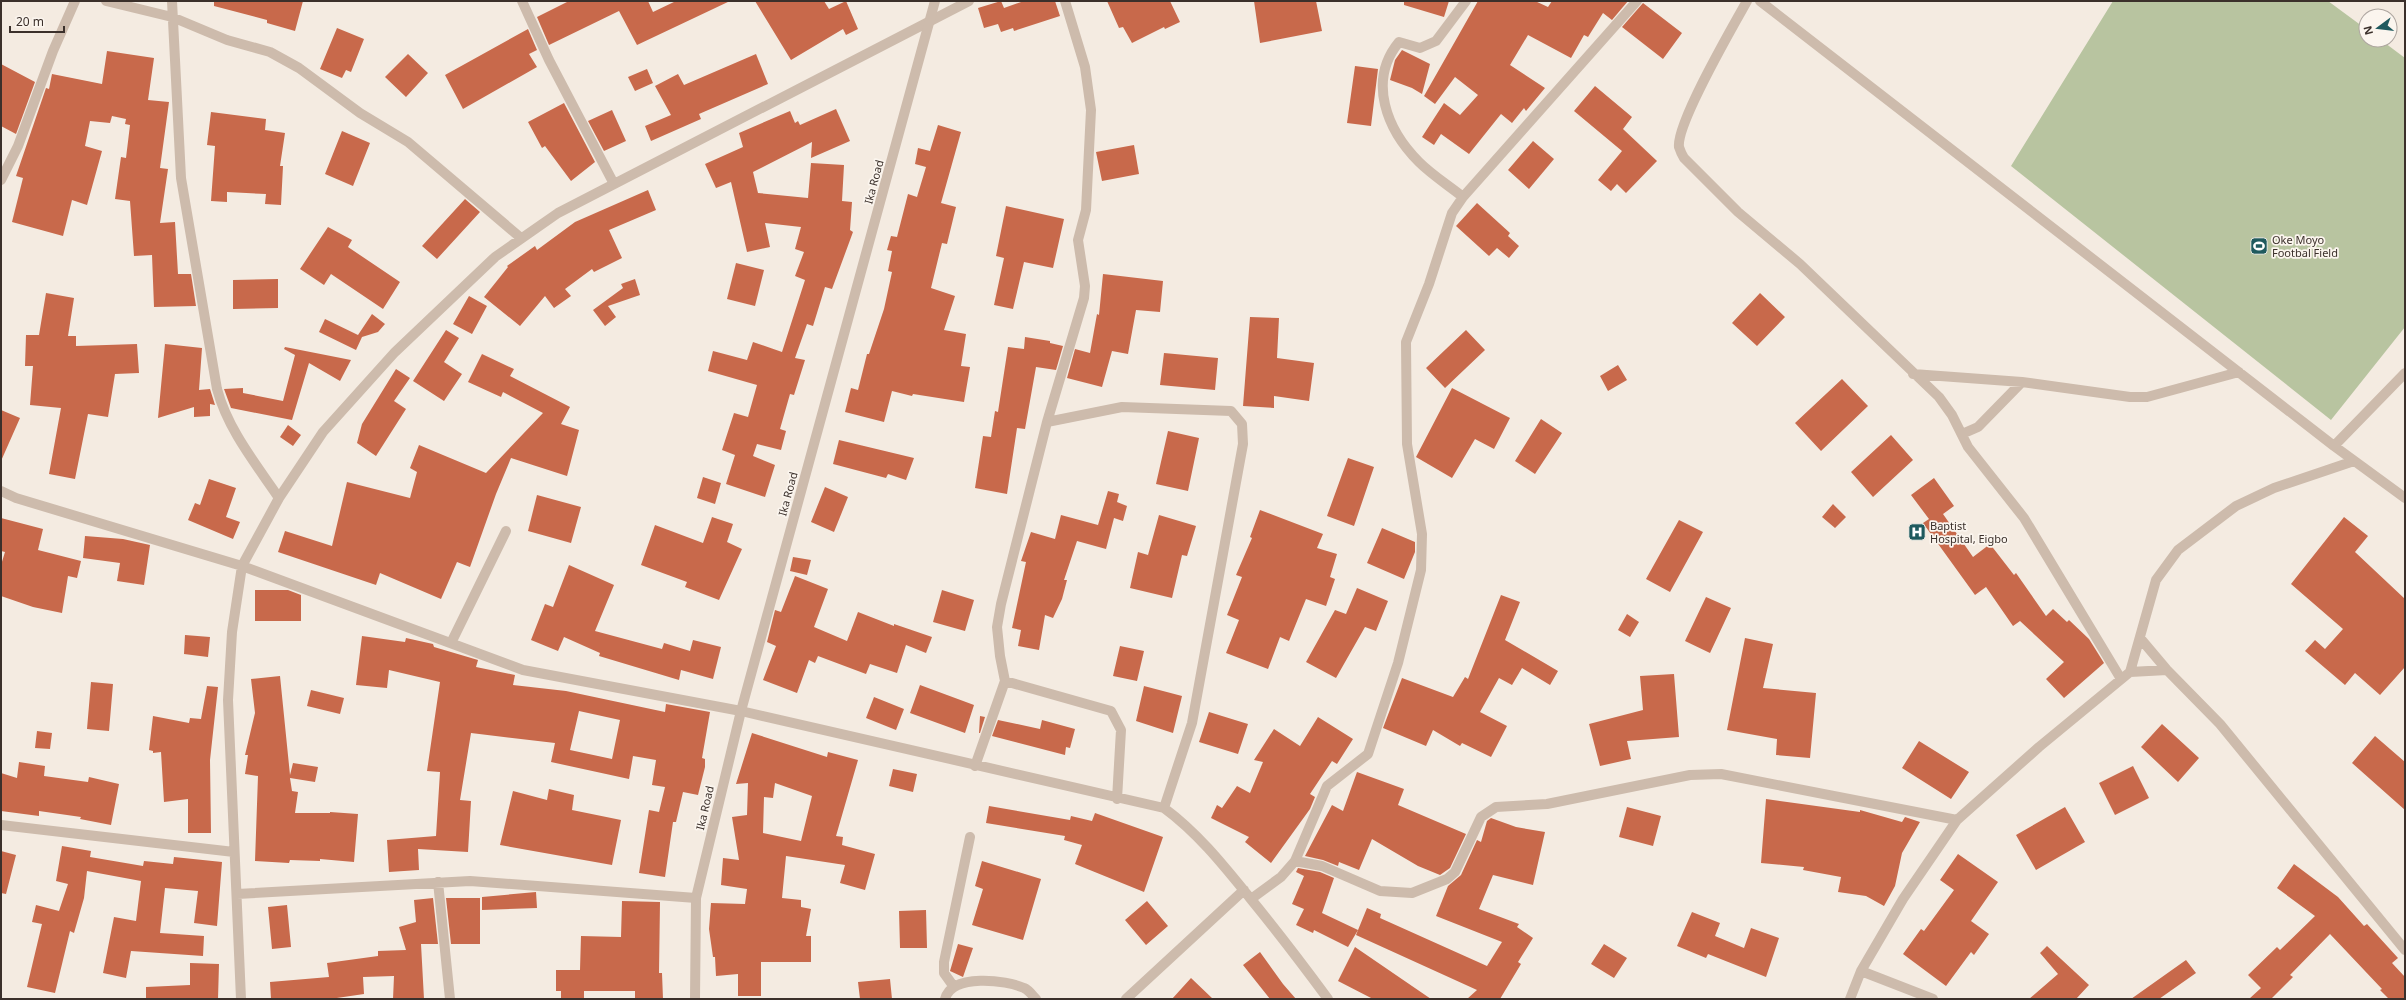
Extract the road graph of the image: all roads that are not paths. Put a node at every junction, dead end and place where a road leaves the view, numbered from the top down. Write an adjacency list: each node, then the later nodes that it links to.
1 (75, 1): 14 (street)
2 (106, 1): 12 (street)
3 (172, 1): 12 (street)
4 (522, 1): 15 (street)
5 (935, 1): 13 (street, Ika Road)
6 (969, 1): 13 (street)
7 (1065, 1): 22 (street)
8 (1466, 1): 16 (street)
9 (1637, 1): 16 (street)
10 (1747, 1): 20 (street)
11 (1760, 1): 18 (street)
12 (172, 17): 17 (street); 27 (street)
13 (930, 23): 15 (street); 37 (street, Ika Road)
14 (1, 180)
15 (614, 184): 17 (street)
16 (1462, 197): 45 (street)
17 (521, 238): 27 (street)
18 (2239, 372): 21 (street); 24 (street)
19 (2405, 373): 24 (street)
20 (1913, 374): 21 (street); 23 (street)
21 (2022, 382): 23 (street)
22 (1047, 422): 36 (street); 40 (street)
23 (1962, 434): 35 (street)
24 (2334, 446): 25 (street)
25 (2354, 461): 28 (street); 31 (street)
26 (1, 491): 30 (street)
27 (279, 498): 30 (street)
28 (2405, 498)
29 (506, 531): 32 (street)
30 (242, 566): 32 (street); 44 (street)
31 (2140, 638): 33 (street); 34 (street)
32 (451, 643): 37 (street)
33 (2167, 670): 34 (street); 51 (street)
34 (2130, 672): 35 (street)
35 (2121, 679): 41 (street)
36 (1005, 681): 38 (street); 39 (street)
37 (741, 711): 38 (street); 49 (street, Ika Road)
38 (975, 766): 39 (street)
39 (1117, 799): 40 (street)
40 (1164, 808): 47 (street)
41 (1957, 820): 45 (street); 52 (street)
42 (1, 825): 44 (street)
43 (970, 837): 53 (street)
44 (234, 852): 48 (street)
45 (1295, 860): 50 (street)
46 (438, 882): 48 (street); 49 (street); 55 (street)
47 (1244, 890): 50 (street); 59 (street)
48 (237, 894): 54 (street)
49 (696, 898): 56 (street, Ika Road)
50 (1251, 899): 60 (street)
51 (2405, 950)
52 (1861, 971): 61 (street); 62 (street)
53 (954, 987): 57 (street); 58 (street)
54 (241, 999)
55 (450, 999)
56 (695, 999)
57 (945, 999)
58 (1036, 999)
59 (1126, 999)
60 (1328, 999)
61 (1850, 999)
62 (1933, 999)

